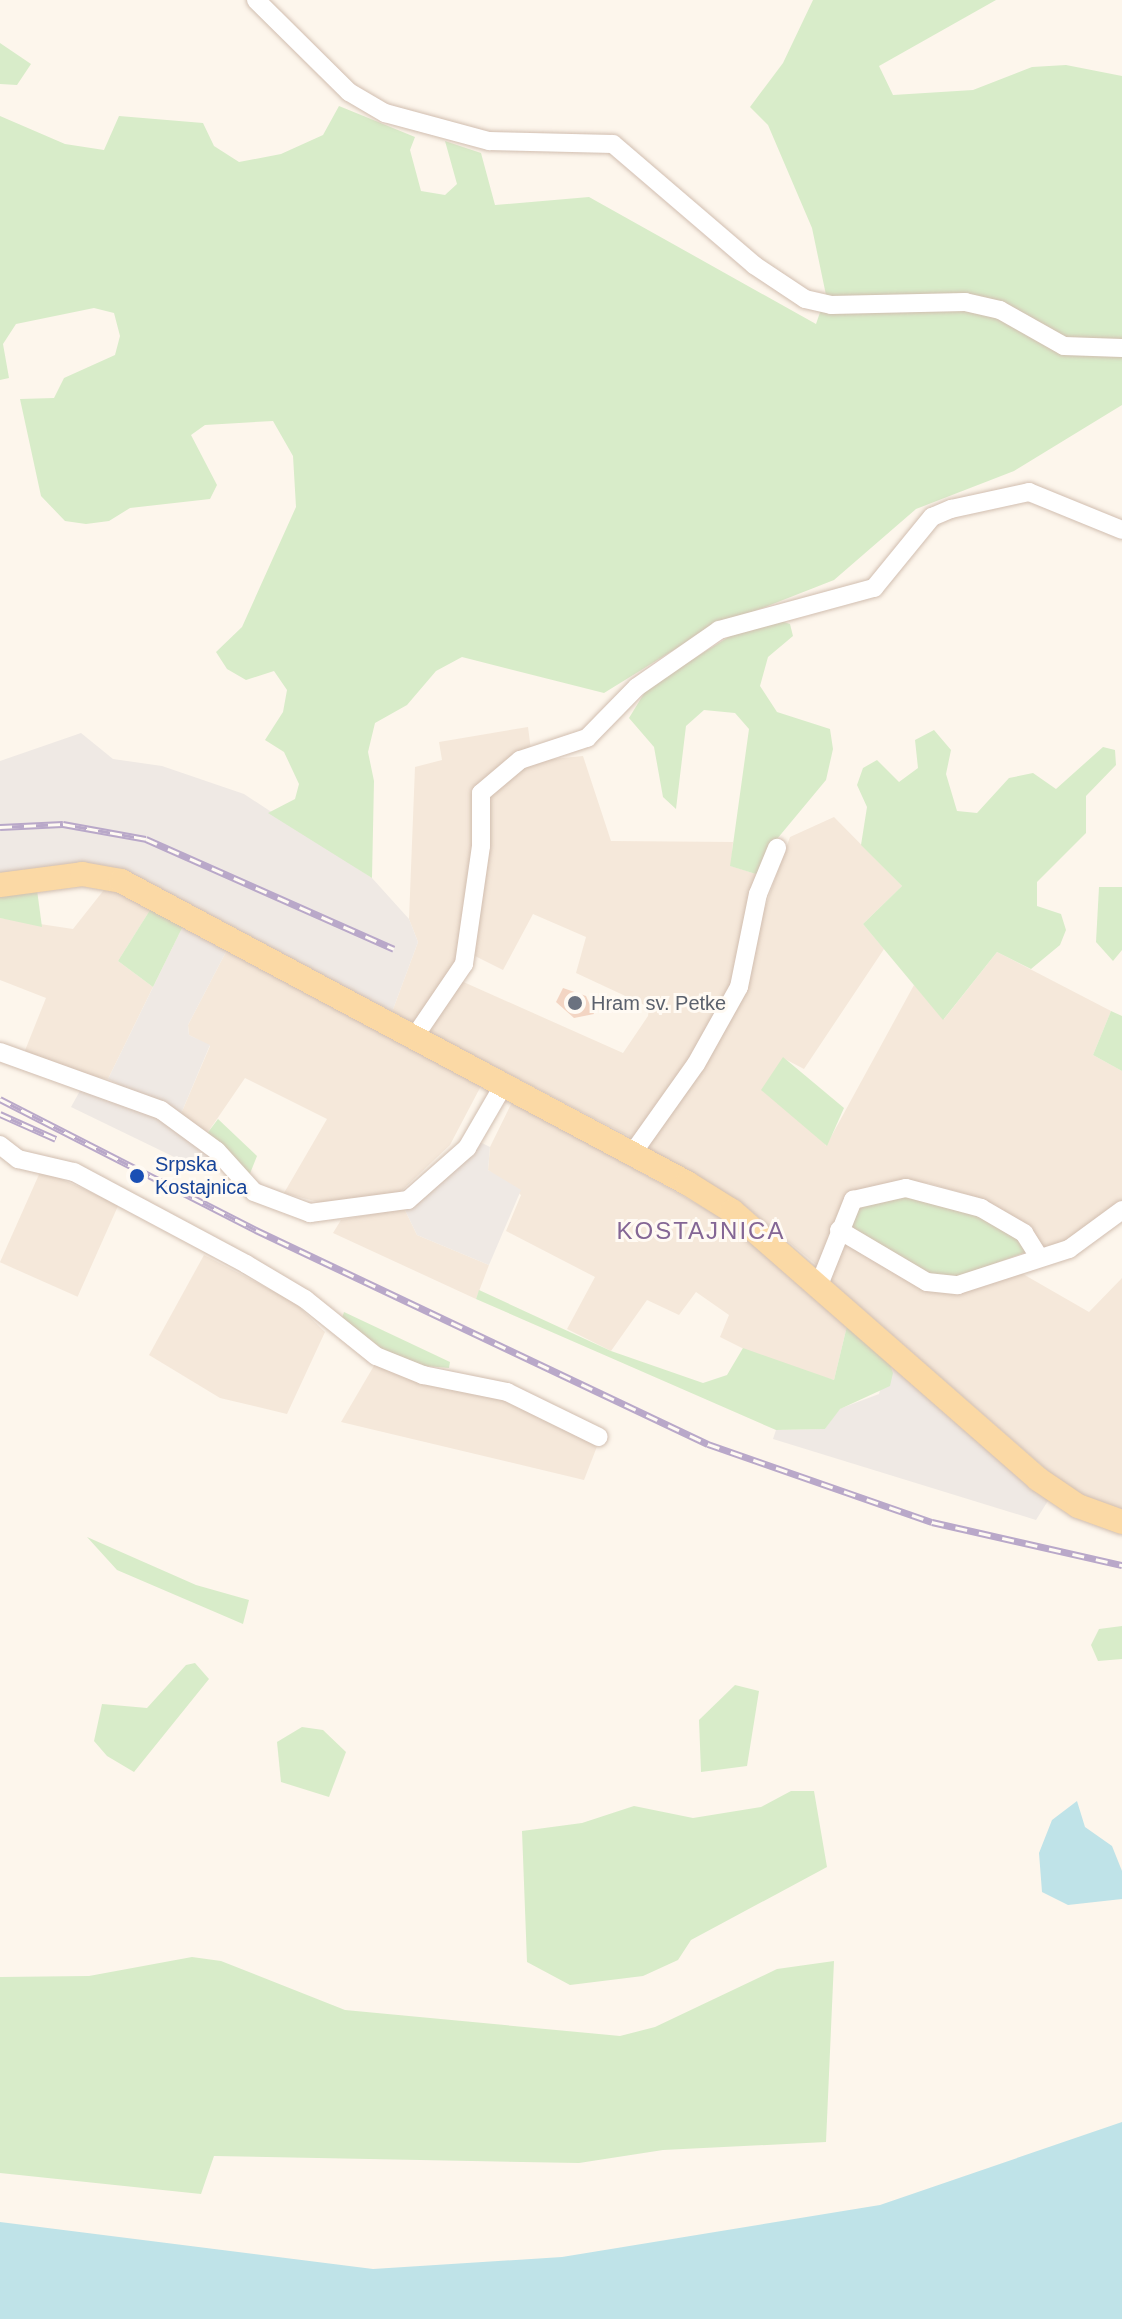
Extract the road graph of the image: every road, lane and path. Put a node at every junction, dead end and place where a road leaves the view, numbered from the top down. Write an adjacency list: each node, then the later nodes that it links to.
1 (256, 0): 2 (street)
2 (1122, 348)
3 (1122, 530): 6 (street)
4 (777, 848): 10 (street)
5 (0, 885): 6 (main road)
6 (413, 1039): 8 (main road)
7 (0, 1052): 8 (street)
8 (503, 1086): 10 (main road)
9 (0, 1145): 15 (street)
10 (632, 1154): 14 (main road)
11 (1122, 1210): 13 (street)
12 (839, 1230): 13 (street); 13 (street); 14 (street)
13 (1038, 1255)
14 (819, 1285): 16 (main road)
15 (599, 1437)
16 (1122, 1522)

